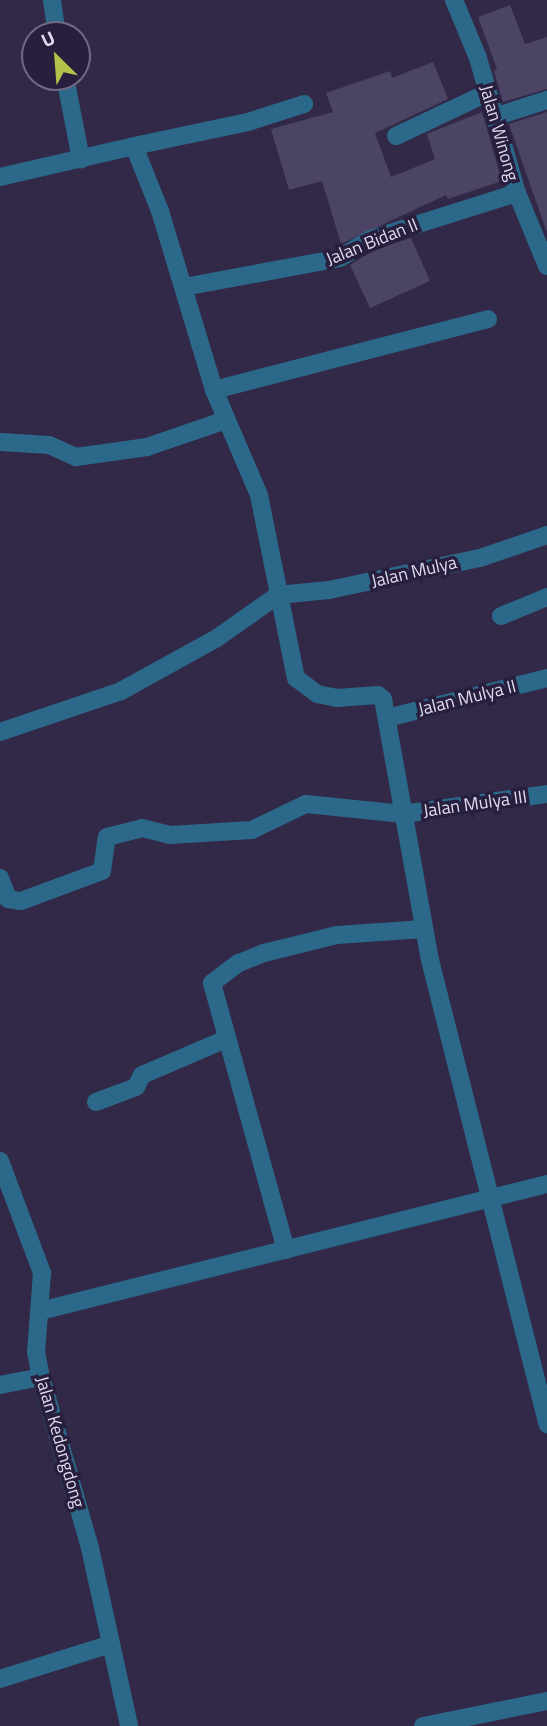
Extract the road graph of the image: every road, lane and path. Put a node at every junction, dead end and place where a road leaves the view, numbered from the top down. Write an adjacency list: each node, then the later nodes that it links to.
1 (52, 0): 3 (street)
2 (454, 0): 5 (street, Jalan Winong)
3 (55, 21)
4 (68, 91): 11 (street)
5 (487, 93): 8 (street, Jalan Winong); 9 (street)
6 (547, 100): 8 (street)
7 (304, 104): 10 (street)
8 (494, 117): 13 (street, Jalan Winong)
9 (396, 136)
10 (134, 146): 11 (street); 15 (street)
11 (81, 159): 12 (street)
12 (0, 177)
13 (517, 193): 14 (street, Jalan Winong); 15 (street, Jalan Bidan II)
14 (547, 265)
15 (184, 287): 17 (street)
16 (488, 319): 17 (street)
17 (214, 390): 18 (street)
18 (226, 420): 19 (street); 21 (street)
19 (0, 442)
20 (547, 535): 21 (street, Jalan Mulya)
21 (278, 595): 25 (street); 26 (street)
22 (547, 597): 23 (street)
23 (501, 615)
24 (547, 678): 25 (street, Jalan Mulya II)
25 (387, 718): 28 (street)
26 (0, 732)
27 (547, 794): 28 (street, Jalan Mulya III)
28 (403, 814): 29 (street, Jalan Mulya III); 30 (street)
29 (0, 878)
30 (424, 929): 31 (street); 35 (street)
31 (226, 1039): 32 (street); 36 (street)
32 (96, 1102)
33 (0, 1161): 37 (street, Jalan Kedongdong)
34 (547, 1184): 35 (street)
35 (487, 1200): 36 (street); 40 (street)
36 (286, 1250): 37 (street)
37 (40, 1311): 38 (street, Jalan Kedongdong)
38 (41, 1377): 39 (street); 41 (street, Jalan Kedongdong)
39 (0, 1385)
40 (547, 1424)
41 (108, 1645): 42 (street); 44 (street, Jalan Kedongdong)
42 (0, 1679)
43 (547, 1701): 45 (street)
44 (130, 1726)
45 (423, 1726)

